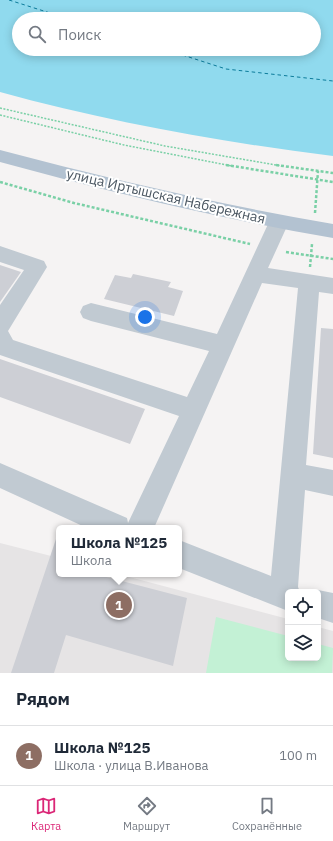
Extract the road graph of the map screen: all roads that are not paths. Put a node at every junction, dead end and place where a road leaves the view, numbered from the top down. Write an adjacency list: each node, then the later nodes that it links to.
1 (0, 156): 2 (main road, улица Иртышская Набережная)
2 (279, 222): 3 (main road, улица Иртышская Набережная); 5 (street)
3 (333, 231)
4 (0, 254): 9 (street)
5 (255, 274): 6 (street); 11 (street)
6 (309, 282): 7 (street); 14 (street)
7 (333, 286)
8 (91, 312): 11 (street)
9 (2, 317)
10 (0, 338): 12 (street)
11 (223, 345): 12 (street)
12 (193, 410): 17 (street)
13 (0, 475): 16 (street)
14 (293, 475): 15 (street); 19 (street)
15 (333, 483)
16 (110, 525)
17 (141, 525)
18 (182, 555): 20 (street)
19 (286, 589)
20 (285, 596)
21 (321, 605): 22 (street)
22 (333, 608)

